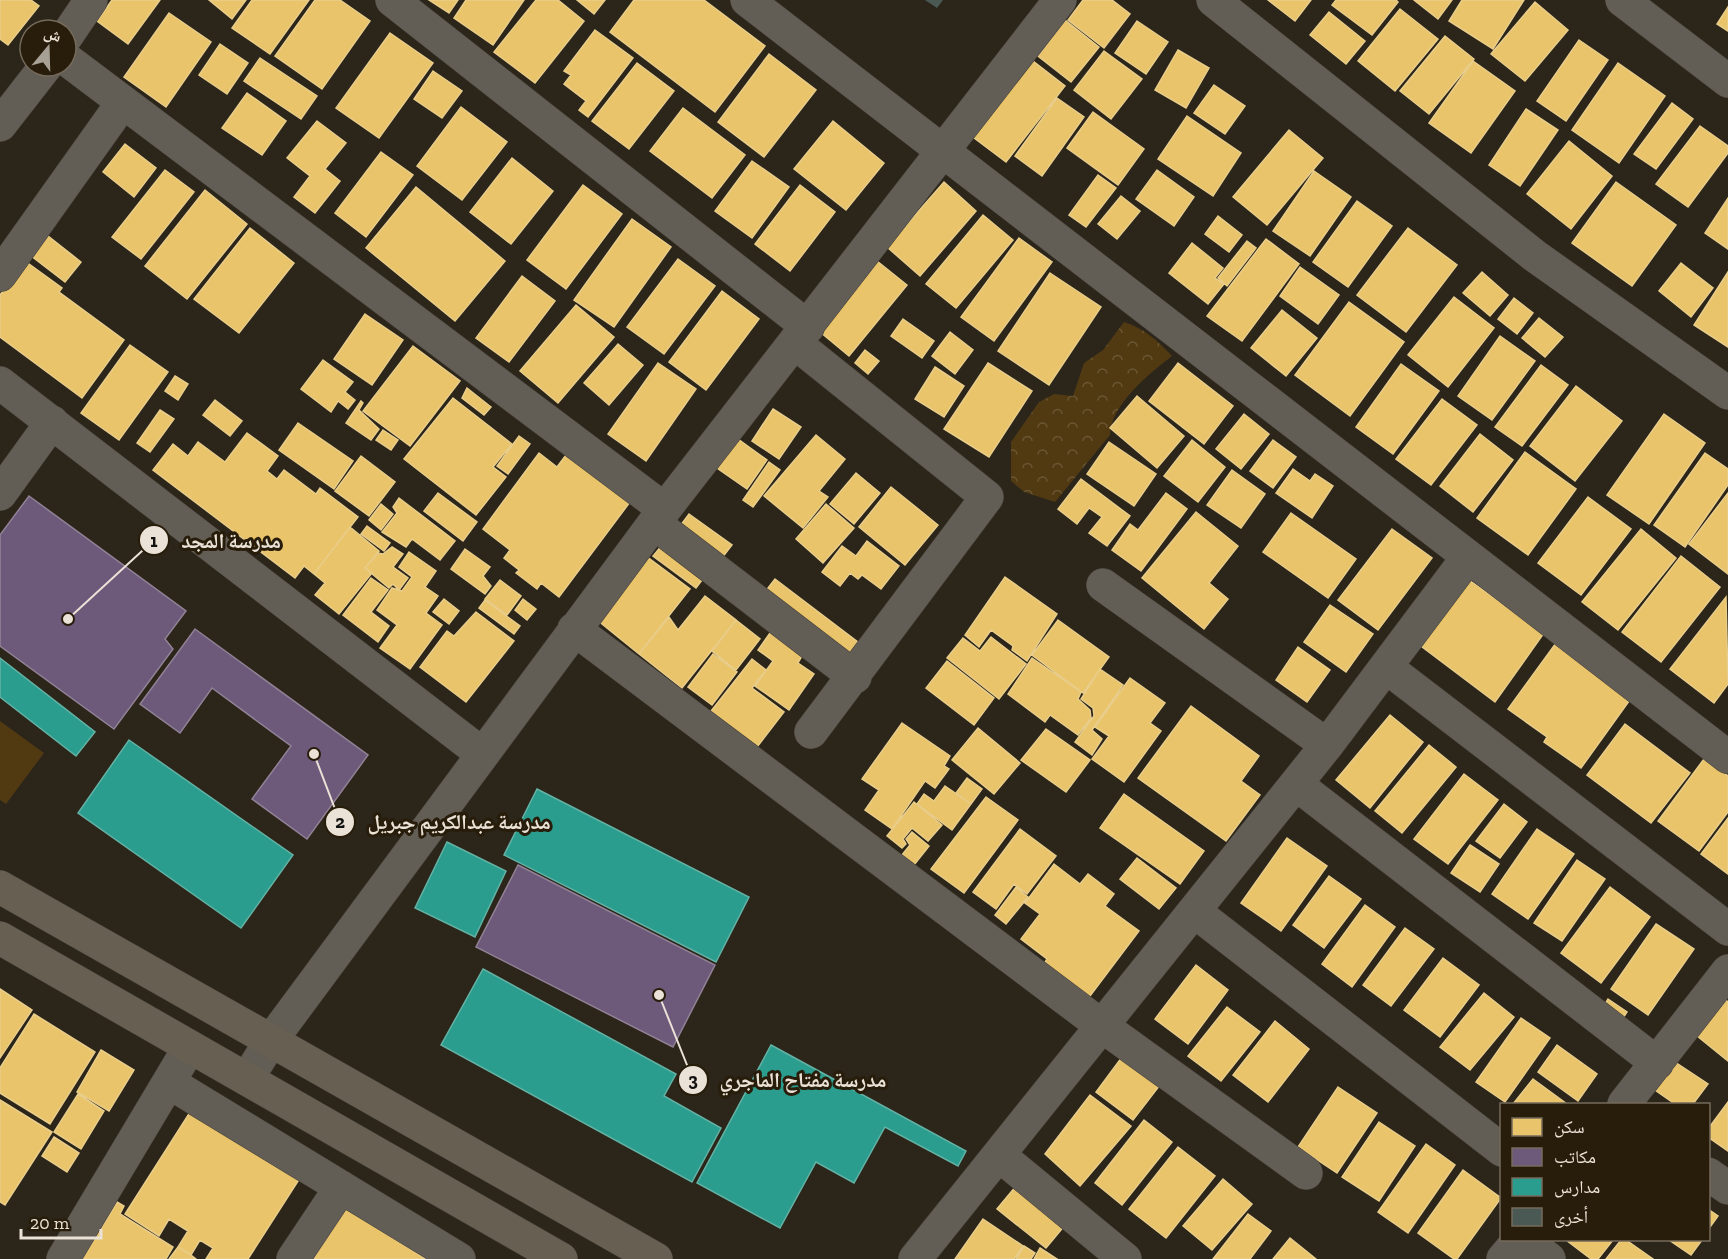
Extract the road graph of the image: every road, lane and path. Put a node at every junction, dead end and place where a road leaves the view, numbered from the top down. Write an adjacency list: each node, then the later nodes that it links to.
1 (392, 0): 13 (street)
2 (747, 0): 11 (street)
3 (1060, 0): 11 (street)
4 (1213, 0): 15 (street)
5 (1622, 0): 8 (street)
6 (78, 68): 9 (street)
7 (37, 78): 10 (street)
8 (1728, 81)
9 (123, 102): 12 (street); 18 (street)
10 (0, 126)
11 (944, 152): 13 (street); 19 (street)
12 (0, 275)
13 (801, 335): 18 (street); 23 (street)
14 (0, 383): 16 (street)
15 (1728, 393)
16 (51, 422): 17 (street); 27 (street)
17 (0, 494)
18 (659, 516): 21 (street); 23 (street)
19 (1468, 557): 22 (street); 26 (street)
20 (1103, 585): 25 (street)
21 (574, 629): 27 (street); 34 (street)
22 (1386, 667): 25 (street); 31 (street)
23 (855, 677): 24 (street)
24 (811, 732)
25 (1327, 745): 28 (street)
26 (1724, 745)
27 (481, 753): 35 (street)
28 (1296, 784): 30 (street); 37 (street)
29 (0, 887): 35 (main road)
30 (1194, 911): 34 (street); 41 (street)
31 (1728, 929)
32 (0, 938): 36 (main road)
33 (1728, 971): 37 (street)
34 (1102, 1026): 42 (street); 43 (street)
35 (270, 1042): 38 (street); 53 (main road)
36 (189, 1048): 38 (main road); 39 (street)
37 (1657, 1063): 40 (street)
38 (247, 1079): 52 (main road)
39 (170, 1083): 45 (street); 49 (street)
40 (1625, 1103)
41 (1500, 1148)
42 (999, 1155): 54 (street); 55 (street)
43 (1306, 1173)
44 (1710, 1175): 46 (street)
45 (341, 1187): 50 (street); 51 (street)
46 (1728, 1188)
47 (1517, 1241): 56 (street)
48 (1526, 1241): 57 (street)
49 (63, 1259)
50 (293, 1259)
51 (459, 1259)
52 (561, 1259)
53 (656, 1259)
54 (915, 1259)
55 (1125, 1259)
56 (1503, 1259)
57 (1549, 1259)

